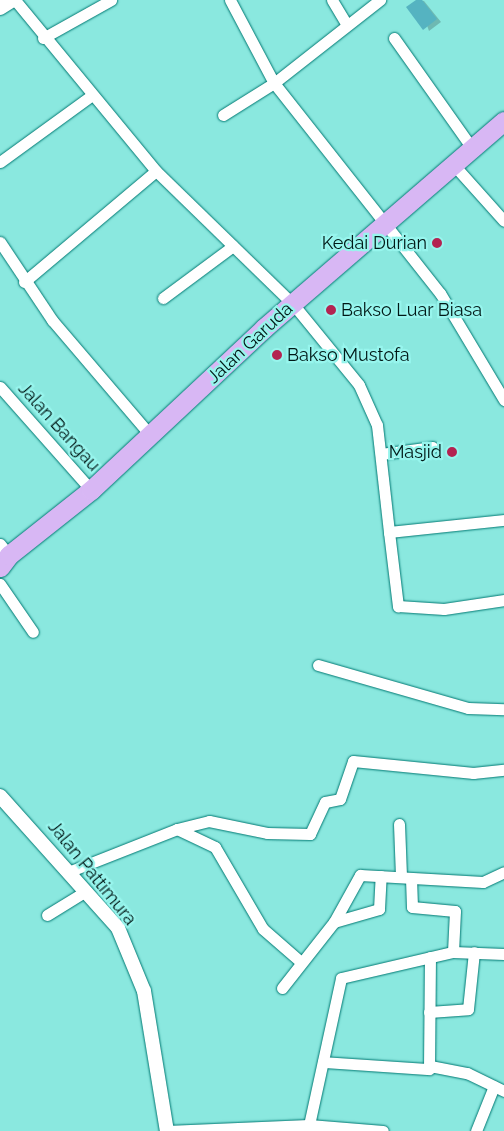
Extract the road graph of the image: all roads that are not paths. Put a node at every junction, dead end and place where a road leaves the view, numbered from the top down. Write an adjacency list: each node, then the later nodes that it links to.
1 (14, 0): 6 (street); 8 (street)
2 (111, 0): 8 (street)
3 (230, 0): 10 (street)
4 (332, 0): 7 (street)
5 (380, 0): 7 (street)
6 (0, 8)
7 (347, 25): 10 (street)
8 (43, 38): 11 (street)
9 (394, 38): 14 (street)
10 (274, 83): 12 (street); 18 (street)
11 (92, 96): 15 (street); 17 (street)
12 (223, 115)
13 (504, 121): 14 (highway, Jalan Garuda)
14 (472, 148): 16 (highway, Jalan Garuda)
15 (0, 162)
16 (453, 164): 18 (highway, Jalan Garuda); 19 (street)
17 (156, 170): 21 (street); 22 (street)
18 (386, 221): 24 (highway, Jalan Garuda); 26 (street)
19 (504, 221)
20 (0, 242): 22 (street)
21 (233, 246): 23 (street); 24 (street)
22 (24, 282): 27 (street)
23 (163, 298)
24 (292, 304): 27 (highway, Jalan Garuda); 29 (street)
25 (2, 393): 30 (street, Jalan Bangau)
26 (504, 400)
27 (150, 436): 30 (highway, Jalan Garuda)
28 (433, 447): 29 (street)
29 (381, 454): 32 (street)
30 (91, 490): 33 (highway, Jalan Garuda)
31 (504, 520): 32 (street)
32 (389, 532): 35 (street)
33 (3, 555)
34 (0, 584): 36 (street)
35 (504, 600)
36 (33, 632)
37 (318, 665): 38 (street)
38 (504, 709)
39 (504, 770): 42 (street)
40 (0, 796): 43 (street, Jalan Pattimura)
41 (399, 824): 46 (street)
42 (177, 829): 43 (street); 54 (street)
43 (68, 872): 47 (street, Jalan Pattimura)
44 (504, 872): 46 (street)
45 (381, 876): 46 (street); 49 (street); 49 (street)
46 (406, 877): 50 (street)
47 (86, 891): 48 (street); 61 (street, Jalan Pattimura)
48 (47, 915)
49 (334, 922): 54 (street)
50 (453, 952): 51 (street); 53 (street)
51 (474, 952): 52 (street); 56 (street)
52 (504, 954)
53 (430, 957): 56 (street); 57 (street)
54 (298, 959): 55 (street)
55 (282, 988)
56 (429, 1012): 58 (street)
57 (323, 1062): 58 (street); 60 (street)
58 (430, 1066): 59 (street)
59 (499, 1089): 63 (street)
60 (306, 1127): 61 (street); 62 (street)
61 (167, 1131)
62 (383, 1131)
63 (476, 1131)

